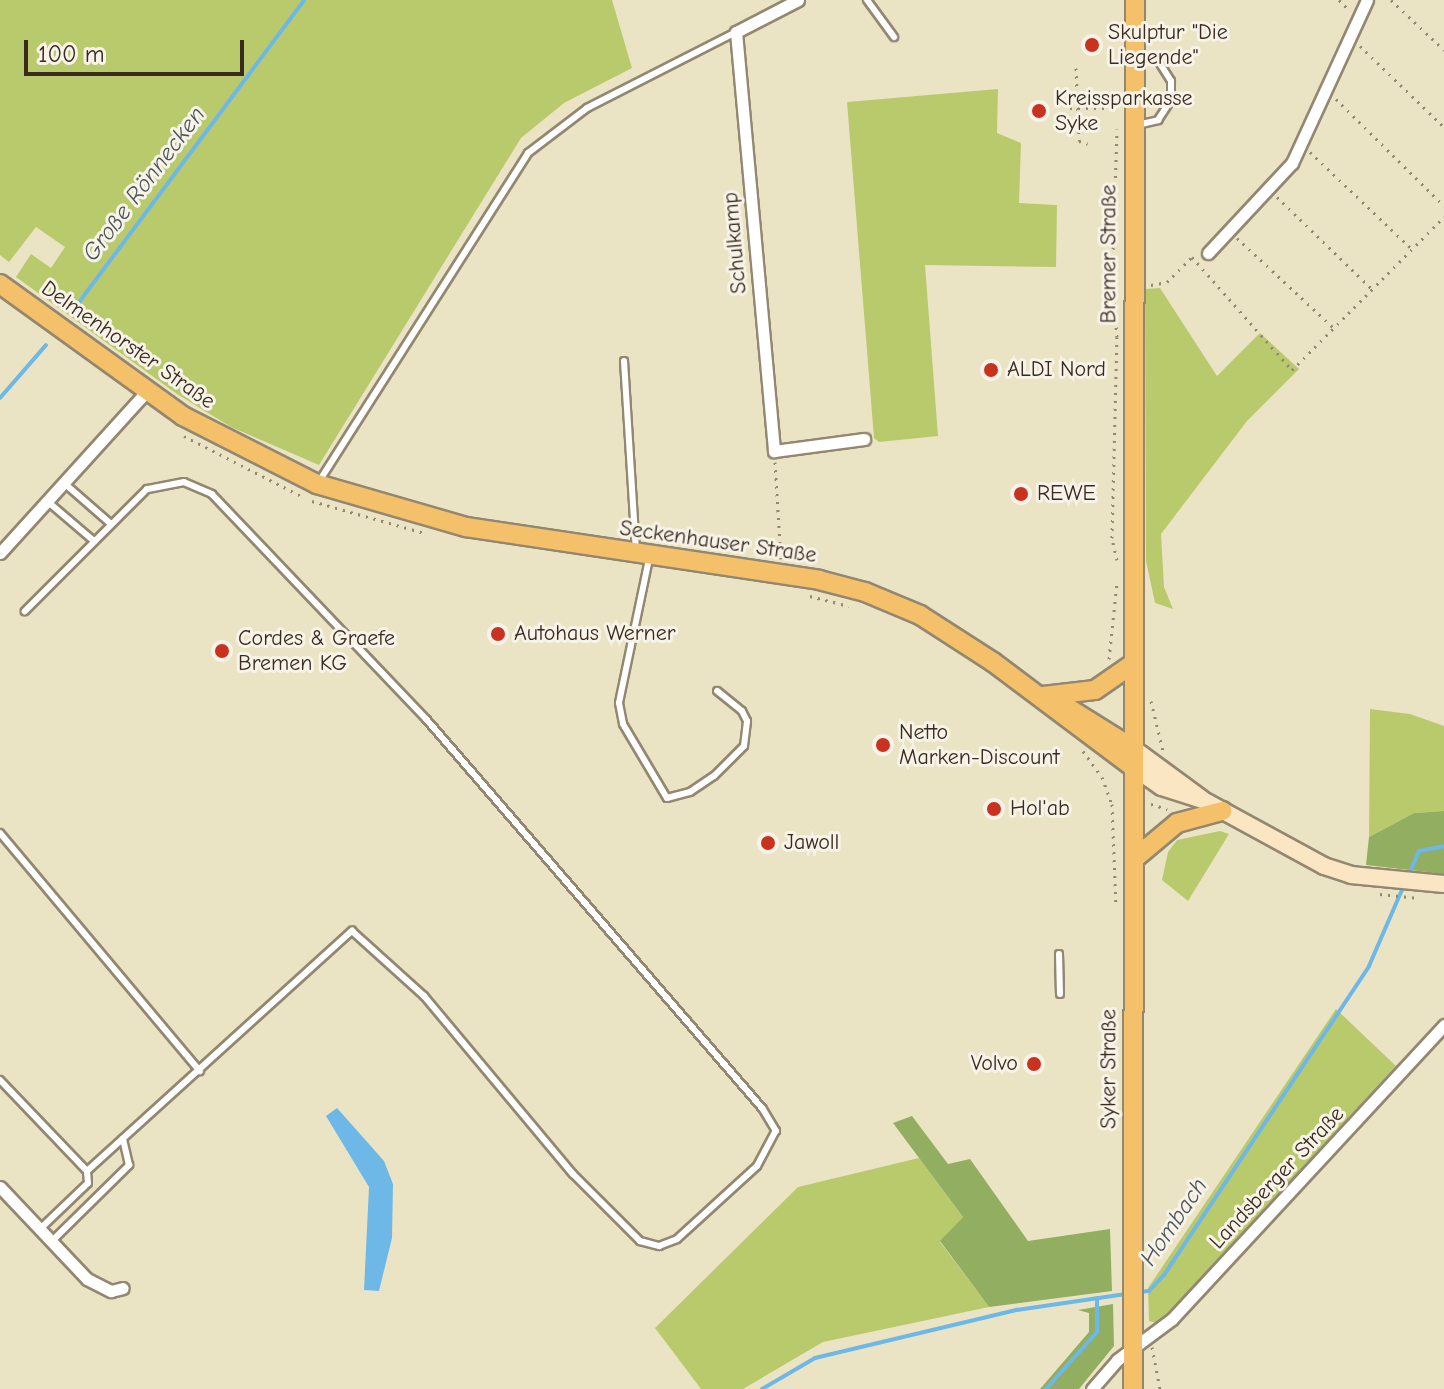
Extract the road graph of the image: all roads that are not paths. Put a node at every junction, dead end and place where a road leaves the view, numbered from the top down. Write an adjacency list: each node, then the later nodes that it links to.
1 (798, 0): 5 (street)
2 (867, 0): 6 (lane)
3 (1135, 0): 8 (main road, Bremer Straße)
4 (1367, 0): 9 (street)
5 (736, 32): 13 (street, Schulkamp); 15 (lane)
6 (894, 37)
7 (1159, 62): 8 (lane)
8 (1123, 122): 23 (main road, Bremer Straße)
9 (1208, 253)
10 (0, 284): 12 (main road, Delmenhorster Straße)
11 (624, 361): 21 (lane)
12 (146, 392): 14 (street); 15 (main road, Delmenhorster Straße)
13 (864, 439)
14 (64, 483): 17 (street); 18 (lane)
15 (317, 484): 16 (main road, Delmenhorster Straße)
16 (350, 496): 21 (main road, Seckenhauser Straße)
17 (47, 501): 19 (lane); 20 (street)
18 (111, 524): 19 (lane); 34 (lane)
19 (94, 541): 22 (lane)
20 (0, 553)
21 (643, 555): 24 (lane); 25 (main road, Seckenhauser Straße)
22 (25, 611)
23 (1134, 663): 25 (main road); 26 (main road, Bremer Straße)
24 (717, 691)
25 (1048, 699): 26 (main road); 26 (main road)
26 (1133, 758): 27 (main road); 29 (main road, Syker Straße)
27 (1222, 811): 29 (main road); 30 (main road)
28 (0, 833): 34 (lane)
29 (1134, 859): 42 (main road, Syker Straße)
30 (1444, 884)
31 (1059, 954): 32 (lane)
32 (1060, 994)
33 (1444, 1025): 42 (street, Landsberger Straße)
34 (200, 1071): 36 (lane)
35 (0, 1080): 37 (lane)
36 (123, 1139): 37 (lane); 40 (lane)
37 (87, 1171): 39 (lane)
38 (0, 1187): 39 (street)
39 (40, 1229): 40 (street)
40 (51, 1242): 41 (street)
41 (123, 1288)
42 (1133, 1350): 43 (street, Landsberger Straße); 44 (main road, Syker Straße)
43 (1092, 1389)
44 (1133, 1389)

